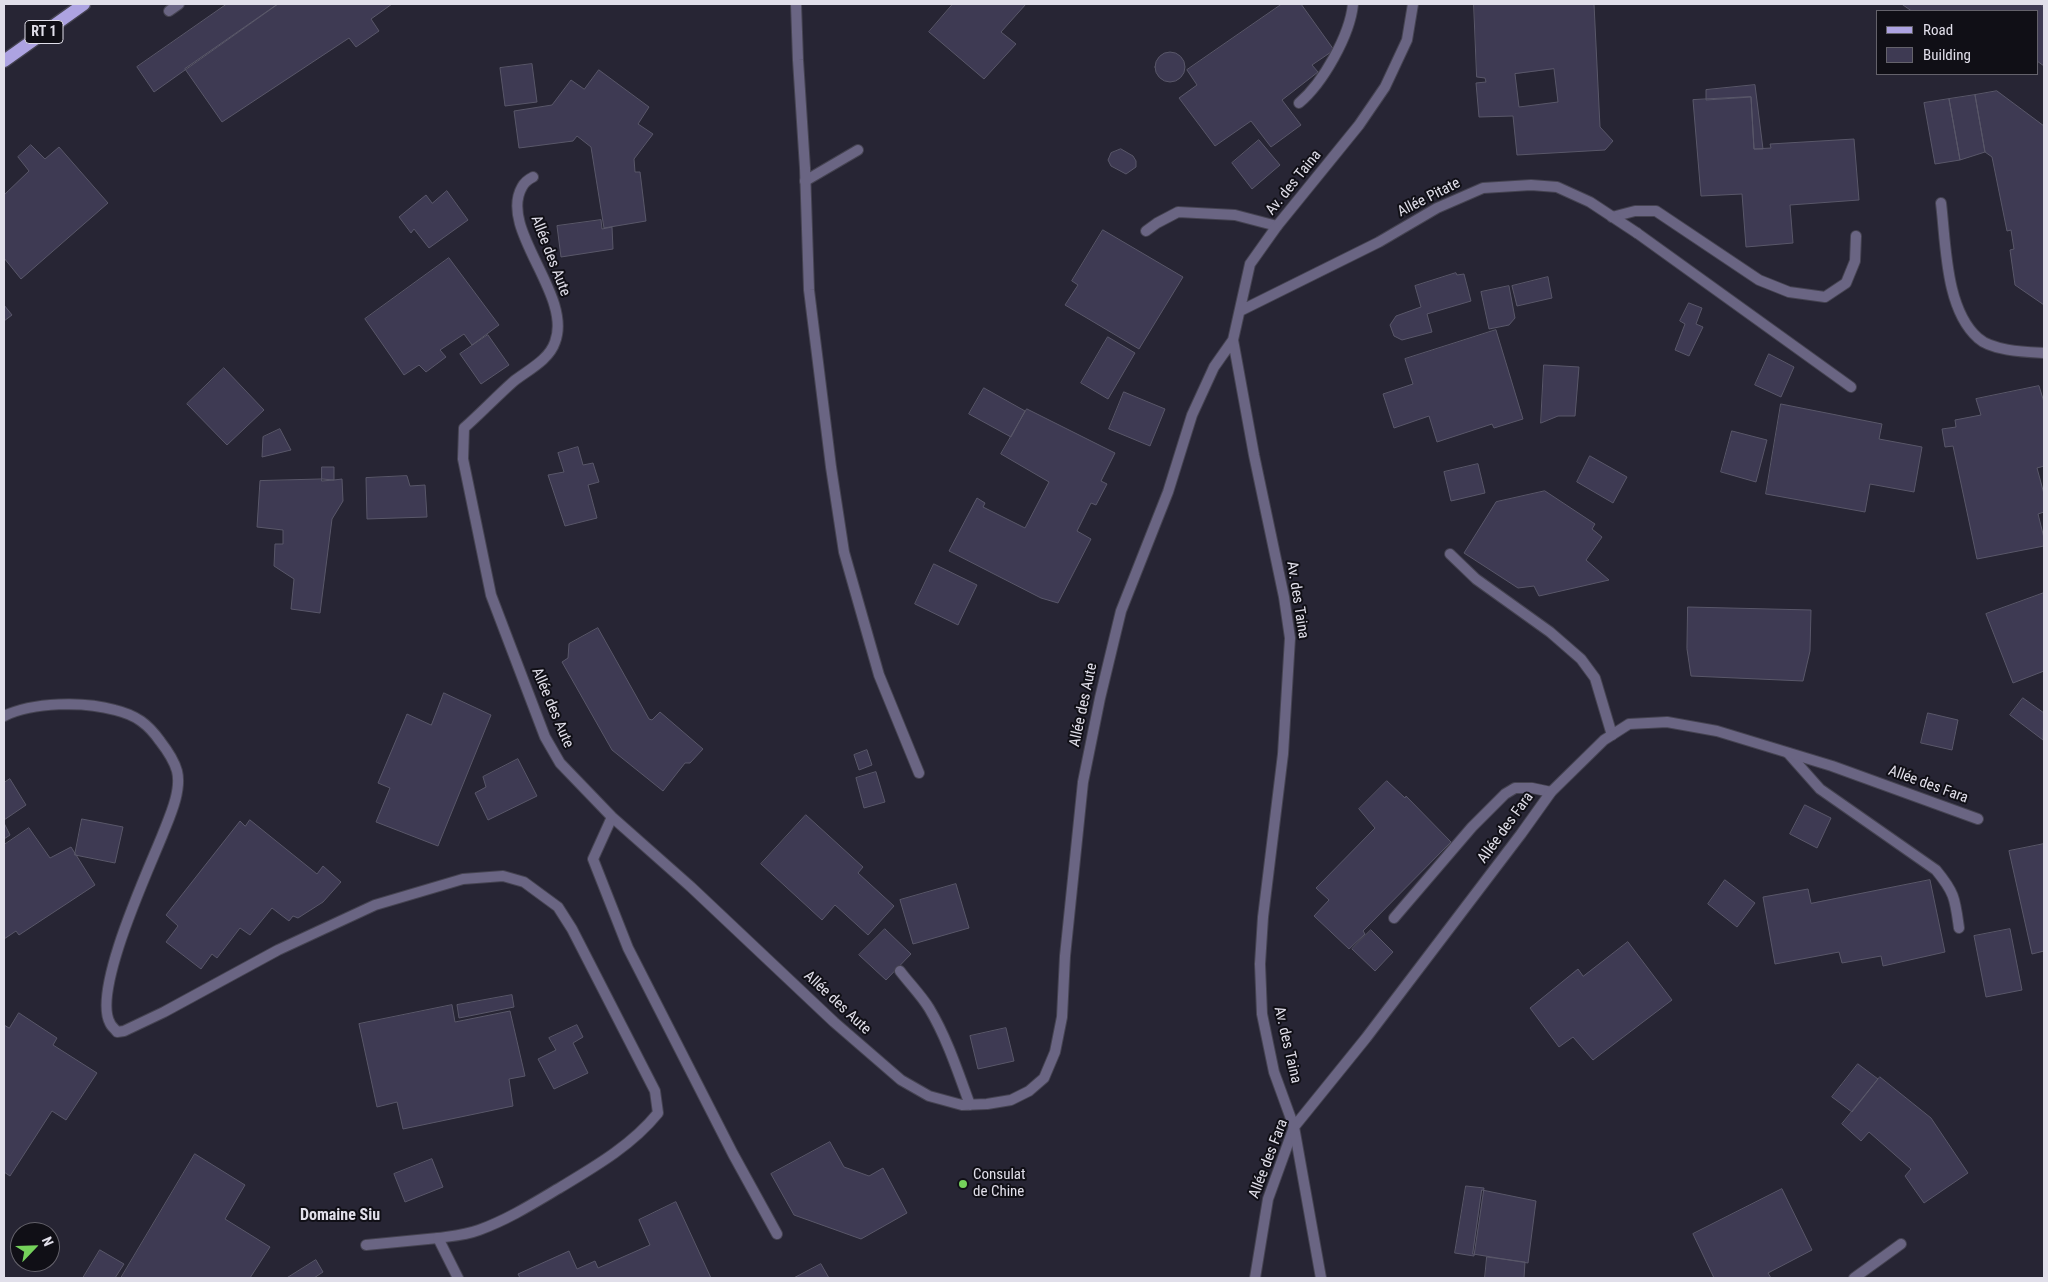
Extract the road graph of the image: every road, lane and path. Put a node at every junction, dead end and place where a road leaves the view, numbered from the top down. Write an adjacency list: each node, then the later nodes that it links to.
1 (84, 4): 7 (main road, RT 1)
2 (179, 4): 6 (street)
3 (796, 4): 11 (street)
4 (1353, 4): 8 (street)
5 (1413, 4): 14 (street, Av. des Taina)
6 (169, 11)
7 (4, 61)
8 (1299, 103)
9 (858, 150): 11 (street)
10 (533, 176): 27 (street, Allée des Aute)
11 (805, 181): 25 (street)
12 (1941, 203): 19 (street)
13 (1612, 217): 16 (street); 17 (street, Allée Pitate); 20 (street, Allée Pitate)
14 (1277, 226): 15 (street); 17 (street, Av. des Taina)
15 (1146, 231)
16 (1856, 236)
17 (1240, 311): 18 (street, Av. des Taina)
18 (1233, 340): 32 (street, Allée des Aute); 33 (street, Av. des Taina)
19 (2044, 354)
20 (1851, 387)
21 (1450, 554): 23 (street)
22 (4, 716): 35 (street)
23 (1612, 735): 24 (street, Allée des Fara); 26 (street, Allée des Fara)
24 (1788, 754): 28 (street, Allée des Fara); 30 (street)
25 (919, 773)
26 (1551, 792): 29 (street); 33 (street, Allée des Fara)
27 (612, 817): 32 (street, Allée des Aute); 34 (street)
28 (1978, 820)
29 (1394, 918)
30 (1959, 928)
31 (900, 971): 32 (street)
32 (970, 1105)
33 (1294, 1127): 39 (street, Allée des Fara); 40 (street, Av. des Taina)
34 (777, 1234)
35 (438, 1238): 37 (street); 38 (street)
36 (1901, 1244): 41 (street)
37 (366, 1245)
38 (458, 1278)
39 (1255, 1278)
40 (1320, 1278)
41 (1854, 1278)

